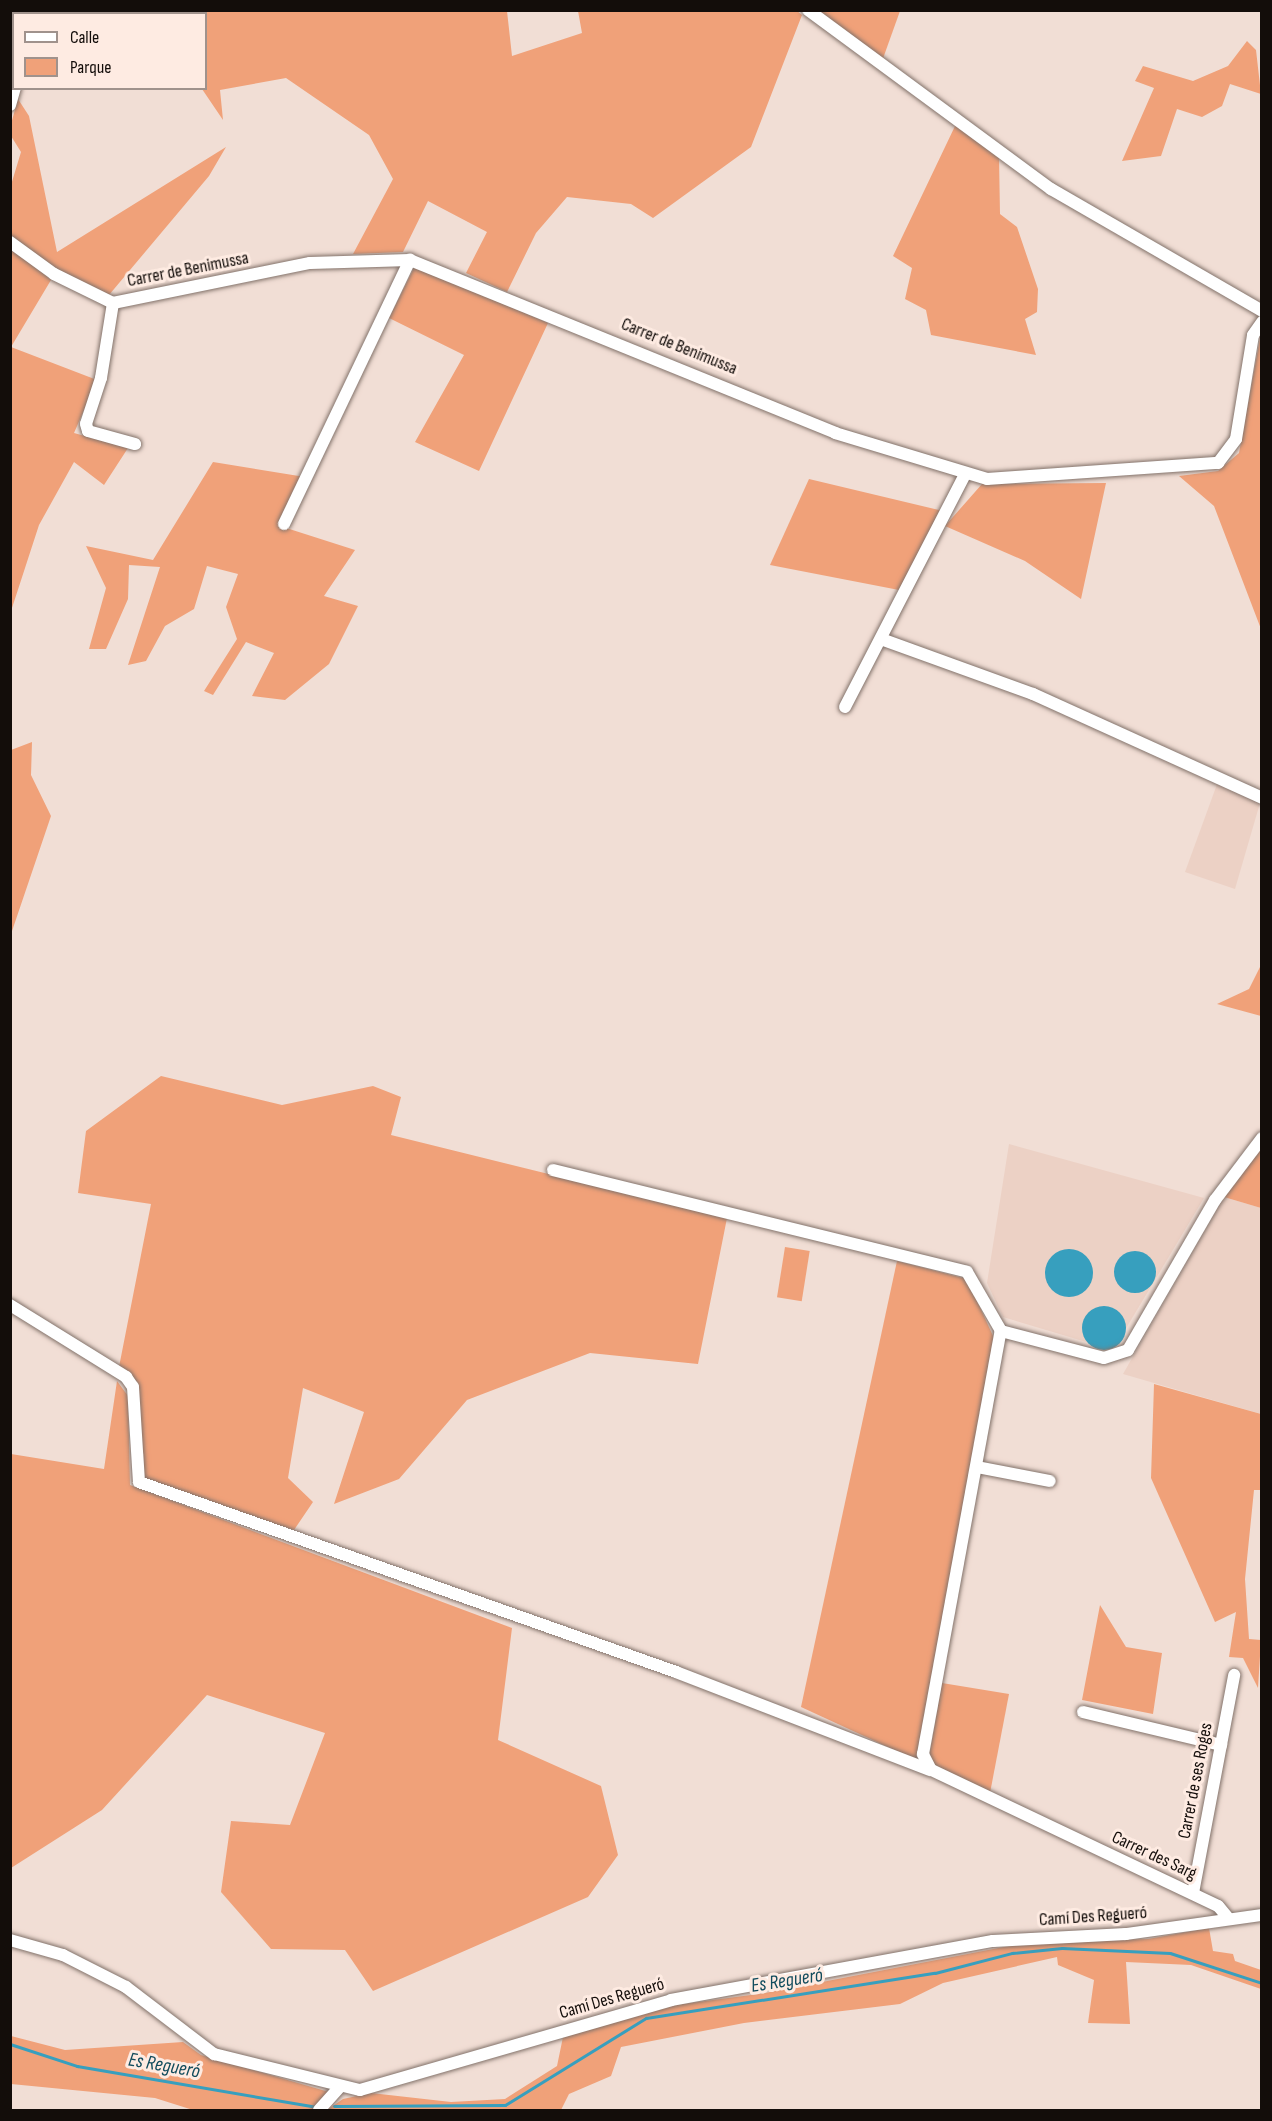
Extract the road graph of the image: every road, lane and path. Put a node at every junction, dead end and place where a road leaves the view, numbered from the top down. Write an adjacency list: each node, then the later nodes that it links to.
1 (808, 10): 7 (street)
2 (14, 90): 3 (street)
3 (10, 105)
4 (10, 242): 6 (street, Carrer de Benimussa)
5 (410, 260): 6 (street, Carrer de Benimussa); 10 (street, Carrer de Benimussa); 11 (street)
6 (113, 303): 9 (street)
7 (1262, 311)
8 (1262, 322): 10 (street, Carrer de Benimussa)
9 (135, 444)
10 (965, 475): 12 (street)
11 (284, 524)
12 (881, 639): 13 (street); 14 (street)
13 (845, 707)
14 (1262, 798)
15 (1262, 1138): 18 (street)
16 (553, 1170): 18 (street)
17 (10, 1305): 24 (street, Carrer des Sarg)
18 (1001, 1331): 19 (street)
19 (977, 1467): 20 (street); 24 (street)
20 (1050, 1481)
21 (1234, 1675): 23 (street, Carrer de ses Roges)
22 (1083, 1712): 23 (street)
23 (1221, 1745): 25 (street, Carrer de ses Roges)
24 (931, 1770): 25 (street, Carrer des Sarg)
25 (1193, 1893): 27 (street, Carrer des Sarg)
26 (1262, 1915): 27 (street, Camí Des Regueró)
27 (1230, 1919): 29 (street, Camí Des Regueró)
28 (10, 1940): 29 (street, Camí Des Regueró)
29 (339, 2088): 30 (street)
30 (319, 2110)

